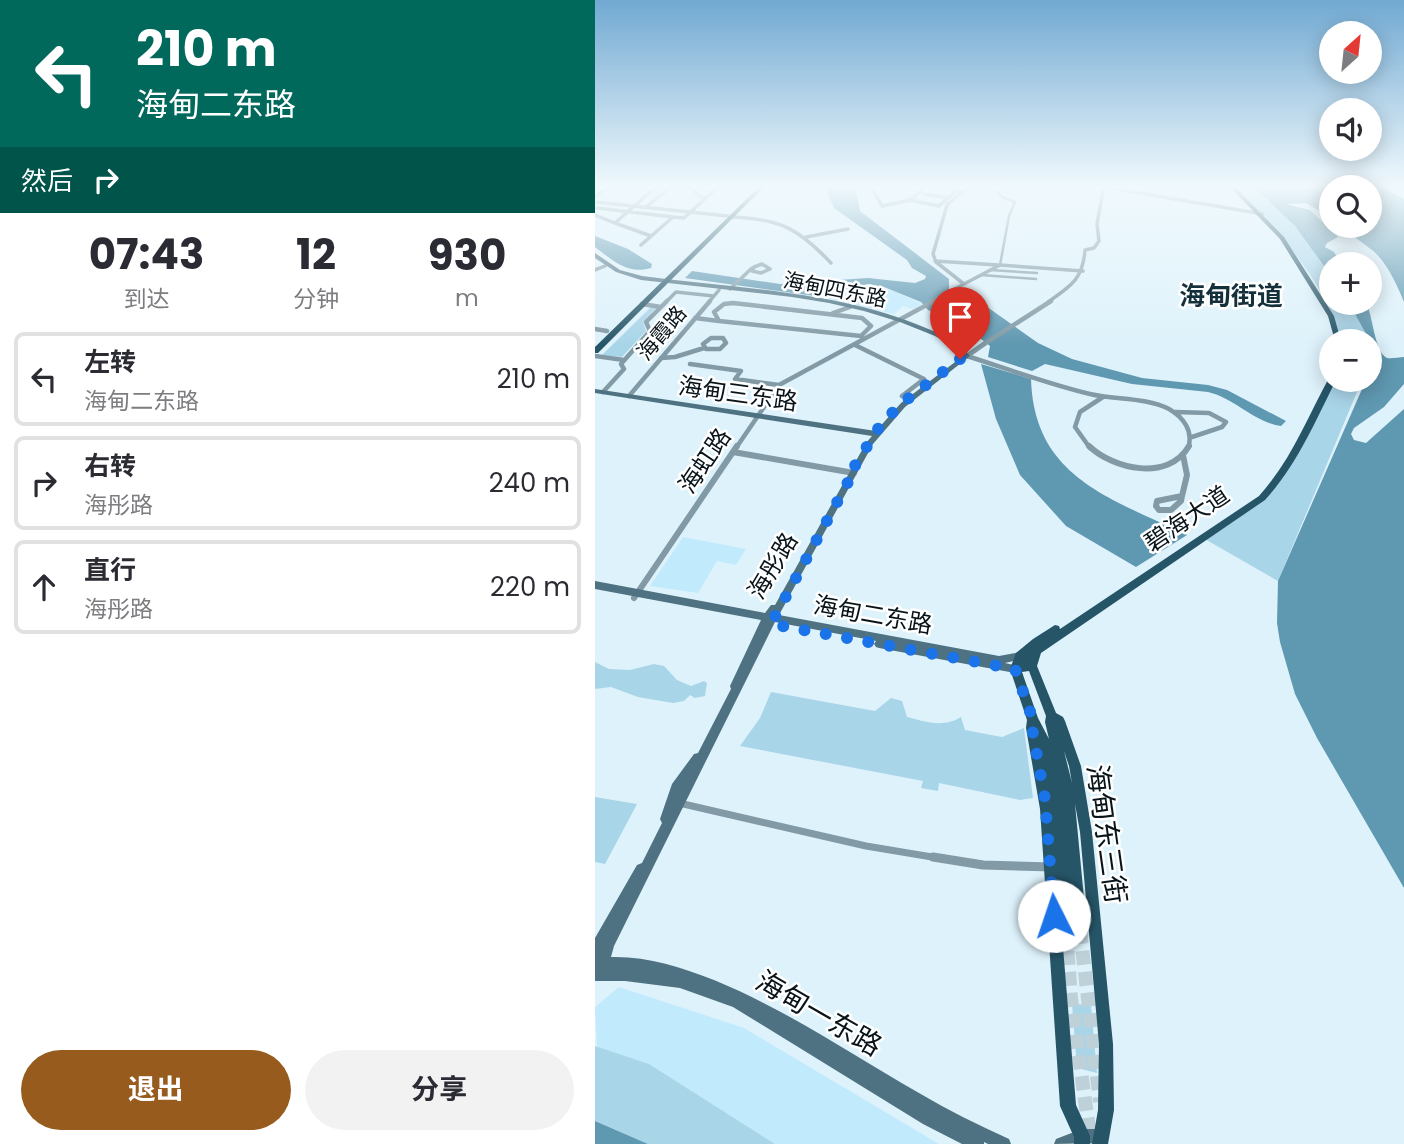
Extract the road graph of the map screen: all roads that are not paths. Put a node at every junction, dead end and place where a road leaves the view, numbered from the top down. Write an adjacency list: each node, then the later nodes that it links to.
1 (648, 238): 8 (street)
2 (709, 238): 21 (main road)
3 (807, 238): 11 (street)
4 (937, 238): 10 (street)
5 (1005, 238): 12 (street)
6 (1099, 238): 17 (street)
7 (1284, 238): 34 (main road)
8 (641, 245)
9 (595, 257): 13 (main road, 海甸四东路); 21 (main road, 海甸四东路)
10 (935, 261): 12 (street); 22 (street)
11 (831, 263)
12 (1000, 265): 15 (street, 海虹路); 17 (street)
13 (605, 266): 14 (street); 21 (main road, 海甸四东路)
14 (595, 270)
15 (990, 270): 18 (street); 19 (street, 海虹路)
16 (754, 271): 23 (street)
17 (1083, 271): 39 (street)
18 (1037, 273)
19 (980, 275): 20 (street); 22 (street, 海虹路)
20 (1036, 279)
21 (661, 282): 23 (main road, 海甸四东路); 24 (main road, 海甸四东路); 26 (main road); 35 (main road)
22 (964, 284): 32 (street, 海虹路)
23 (730, 289): 32 (main road, 海甸四东路)
24 (719, 290): 25 (street, 海霞路); 28 (main road, 海甸四东路)
25 (714, 296): 27 (street); 30 (street, 海霞路)
26 (642, 304): 27 (street); 42 (main road)
27 (661, 307): 45 (street)
28 (850, 307): 29 (street); 32 (main road, 海甸四东路)
29 (817, 313): 31 (street); 36 (street)
30 (695, 318): 31 (street); 44 (street, 海霞路)
31 (719, 321): 36 (street)
32 (897, 321): 37 (street, 海虹路); 43 (main road, 海甸四东路)
33 (595, 329): 35 (street)
34 (1336, 329)
35 (607, 331): 38 (main road)
36 (861, 336): 37 (street)
37 (871, 337): 40 (street, 海虹路)
38 (595, 343)
39 (984, 344): 43 (street)
40 (855, 345): 47 (street, 海虹路); 52 (street)
41 (704, 348): 41 (street); 44 (street)
42 (595, 354): 45 (street)
43 (967, 356): 53 (street); 56 (main road, 海彤路)
44 (661, 358): 51 (street, 海霞路)
45 (624, 360): 48 (street)
46 (690, 365): 47 (street)
47 (779, 385): 55 (street, 海虹路)
48 (598, 392): 51 (main road); 55 (main road, 海甸三东路)
49 (1323, 392): 65 (main road, 碧海大道)
50 (1326, 392): 66 (main road, 碧海大道)
51 (629, 396): 55 (main road)
52 (902, 396)
53 (1099, 397): 54 (street); 59 (street)
54 (1175, 412): 57 (street); 57 (street)
55 (757, 415): 56 (main road, 海甸三东路); 58 (street, 海虹路)
56 (875, 434): 60 (main road, 海彤路)
57 (1192, 437): 59 (street)
58 (733, 452): 60 (street); 63 (street, 海虹路)
59 (1183, 455): 61 (street)
60 (852, 472): 64 (main road, 海彤路)
61 (1182, 495)
62 (595, 588): 63 (main road, 海甸二东路)
63 (635, 596): 64 (main road, 海甸二东路)
64 (769, 621): 65 (main road, 海甸二东路); 67 (main road, 海甸二东路); 70 (main road, 海彤路); 74 (main road, 海彤路)
65 (1020, 656): 66 (main road); 67 (main road)
66 (1032, 666): 67 (main road); 68 (main road, 海甸东三街)
67 (1015, 669): 69 (main road)
68 (1052, 716): 73 (main road); 76 (main road, 海甸东三街)
69 (1033, 720): 71 (main road); 72 (main road)
70 (679, 803): 71 (street); 74 (main road, 海彤路)
71 (1051, 867): 75 (main road)
72 (1066, 930)
73 (1080, 930)
74 (597, 967): 77 (main road, 海甸一东路); 78 (main road, 海甸一东路)
75 (1082, 1140): 76 (main road); 79 (main road)
76 (1100, 1140)
77 (978, 1144)
78 (1004, 1144)
79 (1061, 1144)

